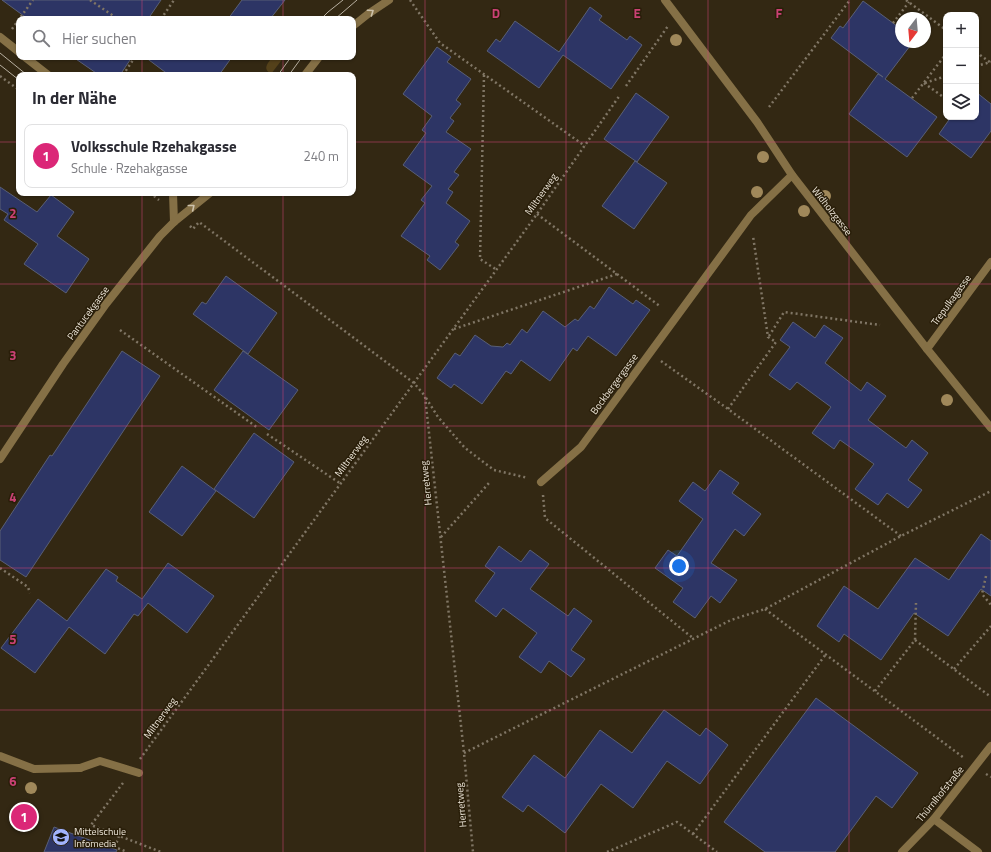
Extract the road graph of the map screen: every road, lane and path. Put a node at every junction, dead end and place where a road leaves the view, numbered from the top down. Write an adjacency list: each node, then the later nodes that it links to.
1 (33, 0): 9 (path)
2 (90, 0): 10 (path)
3 (174, 0): 11 (path)
4 (389, 0): 14 (street, one-way to 4)
5 (410, 0): 30 (path)
6 (664, 0): 41 (street, Widholzgasse)
7 (850, 0): 39 (path)
8 (908, 1): 13 (path); 16 (path)
9 (21, 16)
10 (114, 16)
11 (163, 16)
12 (16, 22): 17 (path)
13 (893, 23)
14 (356, 24)
15 (668, 26): 34 (path)
16 (943, 28)
17 (10, 30)
18 (0, 37): 19 (street)
19 (16, 50)
20 (979, 54): 25 (path)
21 (943, 58): 33 (path)
22 (29, 60): 27 (street)
23 (133, 60): 28 (path)
24 (317, 60): 29 (street)
25 (990, 62): 26 (path)
26 (979, 65)
27 (44, 72)
28 (125, 72)
29 (307, 72)
30 (484, 75): 40 (path); 49 (path)
31 (0, 76): 35 (path)
32 (943, 77): 33 (path)
33 (924, 83): 37 (path); 38 (path)
34 (626, 86)
35 (16, 88)
36 (620, 95): 40 (path, Miltnerweg)
37 (943, 97)
38 (912, 98)
39 (769, 107)
40 (584, 146): 44 (path, Miltnerweg)
41 (792, 175): 56 (street, Widholzgasse); 57 (street, Bockbergergasse)
42 (173, 196): 45 (street)
43 (206, 196): 45 (street, Pantucekgasse, one-way to 43)
44 (537, 214): 49 (path, Miltnerweg); 50 (path)
45 (174, 222): 64 (street, Pantucekgasse)
46 (199, 222): 58 (path)
47 (753, 235): 55 (path)
48 (991, 262): 56 (street, Trepulkagasse)
49 (497, 270): 54 (path, Miltnerweg)
50 (617, 274): 51 (path); 54 (path)
51 (661, 307)
52 (880, 326): 55 (path)
53 (120, 330): 61 (path)
54 (453, 330): 58 (path, Miltnerweg)
55 (768, 336): 60 (path)
56 (927, 349): 62 (street, Widholzgasse)
57 (649, 353): 60 (path); 65 (street, Bockbergergasse)
58 (414, 384): 59 (path); 67 (path, Miltnerweg)
59 (425, 396): 65 (path); 70 (path, Herretweg)
60 (728, 409): 69 (path)
61 (258, 428)
62 (991, 428)
63 (267, 434): 67 (path)
64 (0, 459)
65 (542, 482): 78 (path)
66 (489, 483): 70 (path)
67 (340, 484): 88 (path, Miltnerweg)
68 (991, 491): 69 (path)
69 (901, 536): 76 (path)
70 (440, 538): 85 (path, Herretweg)
71 (0, 568): 73 (path)
72 (986, 576): 75 (path)
73 (30, 593)
74 (916, 603): 79 (path)
75 (991, 605)
76 (765, 609): 78 (path); 80 (path)
77 (991, 626): 81 (path)
78 (694, 639): 85 (path)
79 (915, 640): 81 (path); 82 (path)
80 (826, 654): 82 (path); 90 (path)
81 (954, 669): 83 (path)
82 (875, 691): 86 (path)
83 (991, 697)
84 (991, 746): 89 (street, Thürnlhofstraße)
85 (464, 753): 94 (path, Herretweg)
86 (958, 753)
87 (0, 756): 88 (street)
88 (135, 772): 91 (path, Miltnerweg)
89 (934, 819): 97 (street, Thürnlhofstraße); 98 (street)
90 (693, 834): 95 (path); 96 (path)
91 (119, 836): 92 (path); 93 (path)
92 (127, 852)
93 (161, 852)
94 (473, 852)
95 (607, 852)
96 (717, 852)
97 (902, 852)
98 (978, 852)

